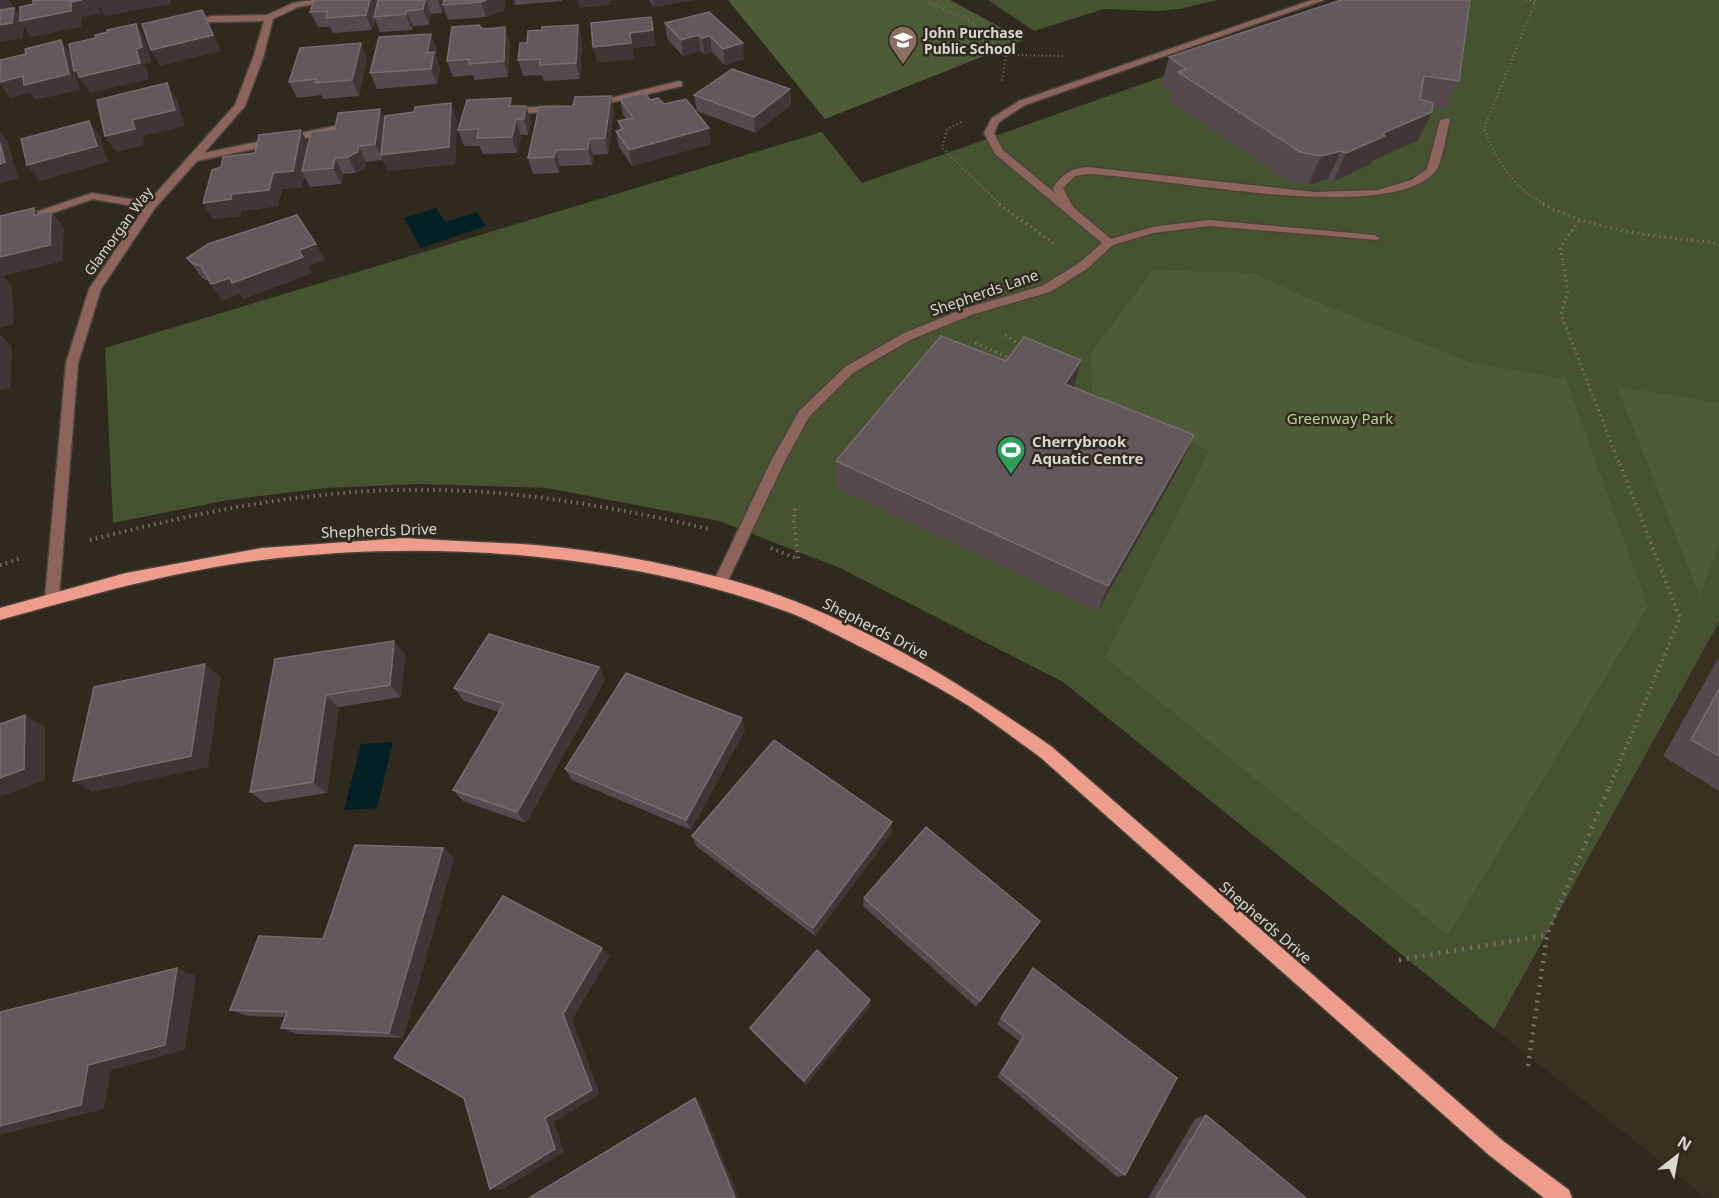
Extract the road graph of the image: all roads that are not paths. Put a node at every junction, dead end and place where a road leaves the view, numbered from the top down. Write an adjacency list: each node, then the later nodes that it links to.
1 (330, 0): 3 (street)
2 (1320, 0): 13 (street)
3 (269, 18): 4 (street); 11 (street, Glamorgan Way)
4 (178, 27)
5 (679, 84): 6 (street)
6 (581, 106)
7 (570, 108): 8 (street)
8 (501, 112)
9 (1446, 120): 13 (street)
10 (364, 123): 11 (street)
11 (195, 158): 12 (street, Glamorgan Way)
12 (151, 207): 14 (street); 18 (street, Glamorgan Way)
13 (1068, 209): 16 (street)
14 (0, 228)
15 (1374, 238): 16 (street, Shepherds Lane)
16 (1109, 243): 17 (street, Shepherds Lane)
17 (720, 583): 18 (main road, Shepherds Drive); 20 (main road, Shepherds Drive)
18 (52, 598): 19 (main road, Shepherds Drive)
19 (0, 615)
20 (1561, 1198)

